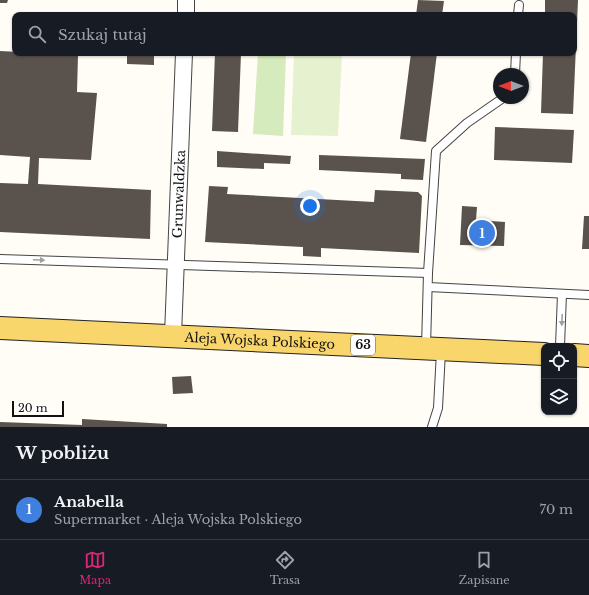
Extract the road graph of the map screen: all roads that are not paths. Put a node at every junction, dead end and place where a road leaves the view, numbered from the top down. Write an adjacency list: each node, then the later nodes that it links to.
1 (186, 0): 3 (street)
2 (519, 5): 4 (lane)
3 (186, 12)
4 (518, 12)
5 (184, 56): 10 (street, Grunwaldzka)
6 (516, 56): 7 (lane)
7 (515, 68)
8 (494, 104): 11 (lane)
9 (0, 259): 10 (lane, one-way to 10)
10 (176, 264): 11 (lane); 16 (street, Grunwaldzka)
11 (428, 273): 12 (lane)
12 (428, 287): 13 (lane); 18 (lane)
13 (562, 294): 14 (lane); 17 (lane, one-way to 17)
14 (589, 295)
15 (0, 328): 16 (main road, Aleja Wojska Polskiego / 63)
16 (173, 336): 18 (main road, Aleja Wojska Polskiego / 63)
17 (560, 343)
18 (434, 348): 19 (main road, Aleja Wojska Polskiego / 63); 22 (lane)
19 (541, 354)
20 (577, 355): 21 (main road)
21 (589, 356)
22 (432, 427)

